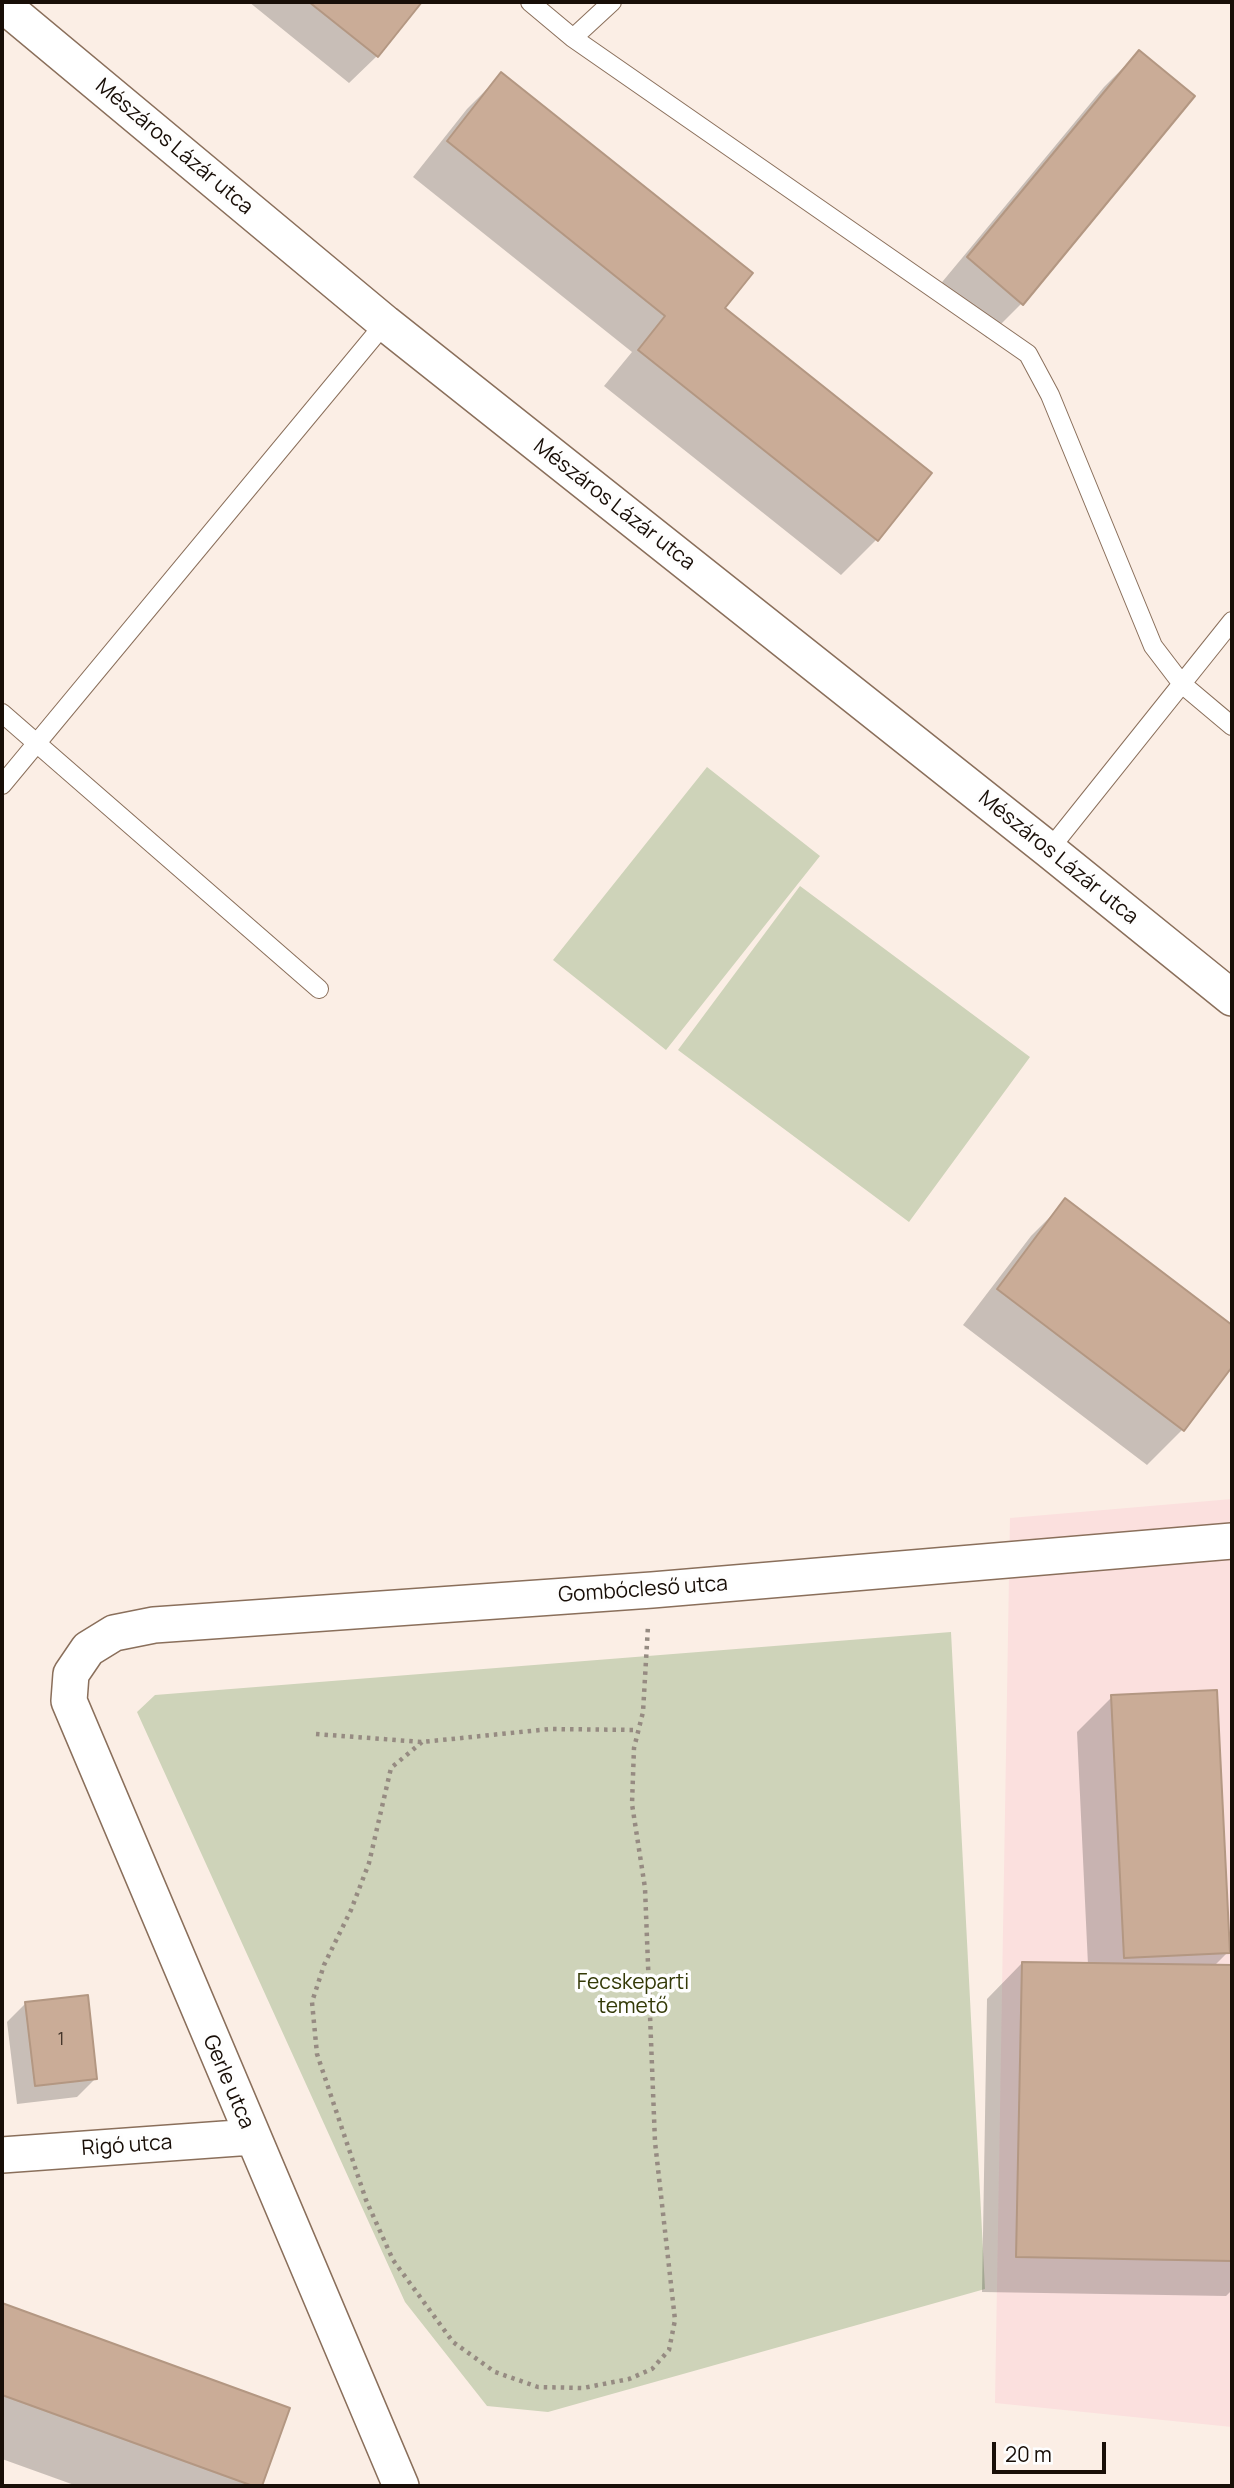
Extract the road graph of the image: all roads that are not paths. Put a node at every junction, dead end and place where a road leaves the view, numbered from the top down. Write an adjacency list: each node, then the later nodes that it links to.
1 (530, 2): 4 (lane)
2 (612, 2): 4 (lane)
3 (2, 4): 5 (street, Mészáros Lázár utca)
4 (573, 38): 7 (lane)
5 (385, 323): 10 (lane); 12 (street, Mészáros Lázár utca)
6 (1232, 621): 7 (lane)
7 (1182, 684): 9 (lane); 12 (lane)
8 (2, 713): 10 (lane)
9 (1232, 726)
10 (37, 742): 11 (lane); 13 (lane)
11 (2, 785)
12 (1049, 850): 14 (street, Mészáros Lázár utca)
13 (318, 989)
14 (1232, 998)
15 (1232, 1541): 16 (street, Gombócleső utca)
16 (71, 1674): 17 (street, Gerle utca)
17 (252, 2137): 18 (street, Rigó utca); 19 (street, Gerle utca)
18 (2, 2155)
19 (401, 2486)

